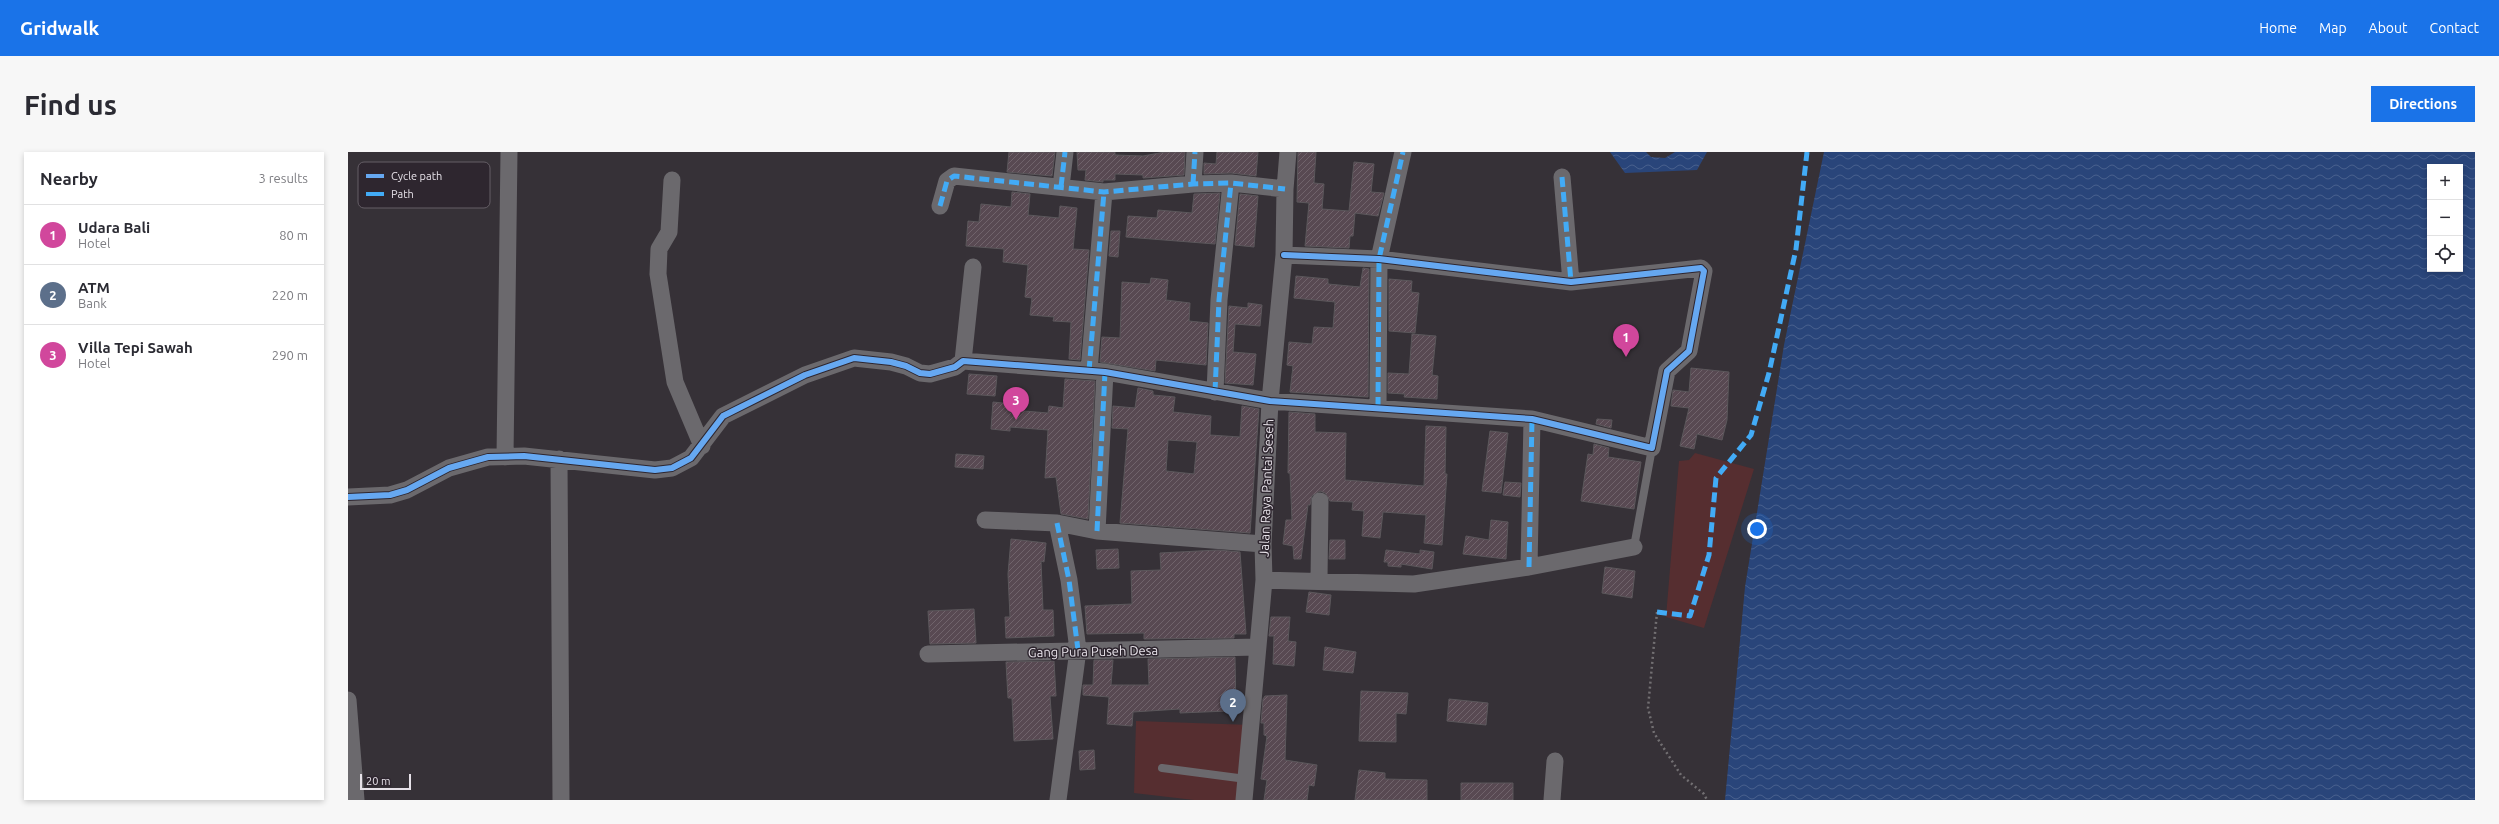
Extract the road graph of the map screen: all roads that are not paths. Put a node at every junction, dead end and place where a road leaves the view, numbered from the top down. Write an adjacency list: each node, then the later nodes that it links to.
1 (509, 152): 26 (street)
2 (1065, 152): 10 (street)
3 (1195, 152): 9 (street)
4 (1288, 152): 11 (street, Jalan Raya Pantai Seseh)
5 (1403, 152): 15 (street)
6 (1562, 177): 17 (street)
7 (672, 180): 24 (street)
8 (1231, 183): 9 (street); 11 (street); 20 (street)
9 (1193, 184): 12 (street)
10 (1061, 187): 12 (street); 13 (street)
11 (1285, 189): 14 (street, Jalan Raya Pantai Seseh)
12 (1104, 192): 19 (street)
13 (940, 206)
14 (1284, 255): 15 (street); 21 (street, Jalan Raya Pantai Seseh)
15 (1379, 259): 17 (street); 22 (street)
16 (973, 267): 18 (street)
17 (1571, 282): 25 (street)
18 (963, 361): 19 (street); 24 (street)
19 (1097, 371): 20 (street); 32 (street)
20 (1215, 392): 21 (street)
21 (1270, 401): 22 (street); 33 (street, Jalan Raya Pantai Seseh)
22 (1378, 407): 23 (street)
23 (1532, 418): 25 (street); 35 (street)
24 (702, 446): 27 (street)
25 (1652, 448): 34 (lane)
26 (505, 457): 27 (street); 28 (street)
27 (559, 459): 46 (street)
28 (348, 497)
29 (1320, 501): 37 (street)
30 (984, 520): 31 (street)
31 (1057, 523): 32 (street); 39 (street)
32 (1097, 531): 33 (street)
33 (1263, 544): 36 (street, Jalan Raya Pantai Seseh)
34 (1634, 547): 35 (street)
35 (1529, 567): 37 (street)
36 (1263, 574): 37 (street); 38 (street, Jalan Raya Pantai Seseh)
37 (1319, 580)
38 (1258, 648): 39 (street, Gang Pura Puseh Desa); 44 (street, Jalan Raya Pantai Seseh)
39 (1078, 650): 40 (street, Gang Pura Puseh Desa); 47 (street)
40 (928, 654)
41 (348, 700): 45 (street)
42 (1555, 761): 49 (street)
43 (1162, 768): 44 (lane)
44 (1246, 779): 48 (street, Jalan Raya Pantai Seseh)
45 (356, 800)
46 (561, 800)
47 (1058, 800)
48 (1244, 800)
49 (1552, 800)

